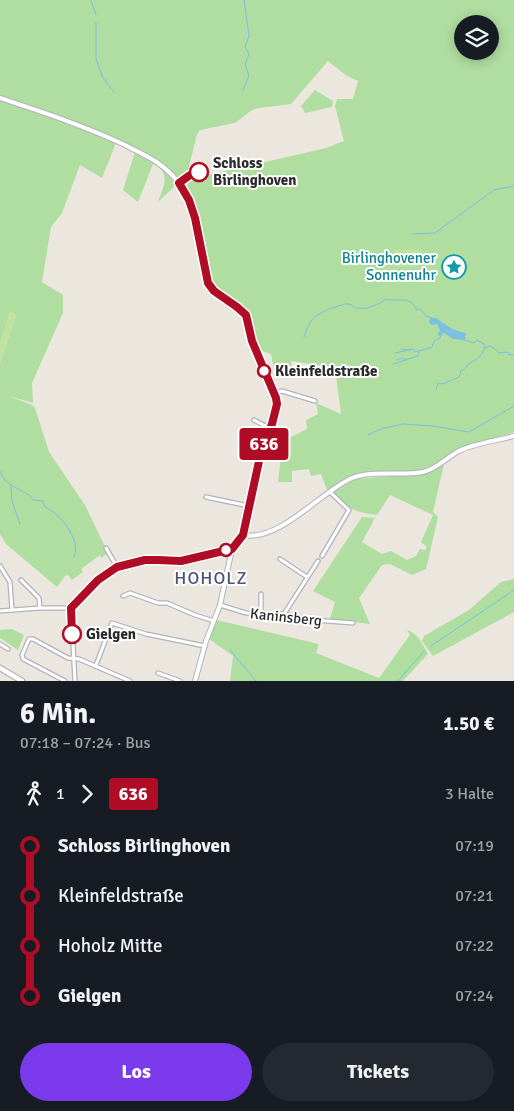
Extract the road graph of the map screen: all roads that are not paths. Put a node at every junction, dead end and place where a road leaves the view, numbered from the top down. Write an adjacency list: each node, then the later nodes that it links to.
1 (0, 98): 2 (street)
2 (275, 393): 3 (street); 5 (street)
3 (314, 401)
4 (254, 420): 5 (street)
5 (271, 429): 9 (street)
6 (514, 436): 7 (street)
7 (331, 492): 10 (street); 13 (street)
8 (206, 497): 9 (street)
9 (249, 506): 10 (street)
10 (243, 535): 12 (street)
11 (106, 548): 17 (street)
12 (232, 549): 17 (street); 22 (street)
13 (322, 556)
14 (280, 559): 18 (street)
15 (318, 561): 18 (street)
16 (0, 566): 25 (street)
17 (117, 567): 24 (street)
18 (307, 577): 28 (street)
19 (21, 580): 23 (street)
20 (261, 594): 27 (street)
21 (122, 596): 29 (street)
22 (220, 605): 27 (street, Kaninsberg); 29 (street)
23 (40, 608): 24 (street); 25 (street)
24 (71, 608): 34 (street)
25 (12, 610): 26 (street)
26 (0, 611)
27 (261, 614): 28 (street, Kaninsberg)
28 (284, 614): 30 (street, Kaninsberg)
29 (214, 621): 32 (street)
30 (353, 623)
31 (0, 644): 33 (street)
32 (205, 646): 35 (street); 43 (street)
33 (8, 649)
34 (73, 658): 35 (street); 39 (street); 40 (street)
35 (96, 666): 41 (street)
36 (0, 668): 38 (main road)
37 (158, 673): 42 (street)
38 (22, 681)
39 (65, 681)
40 (75, 681)
41 (130, 681)
42 (180, 681)
43 (195, 681)

